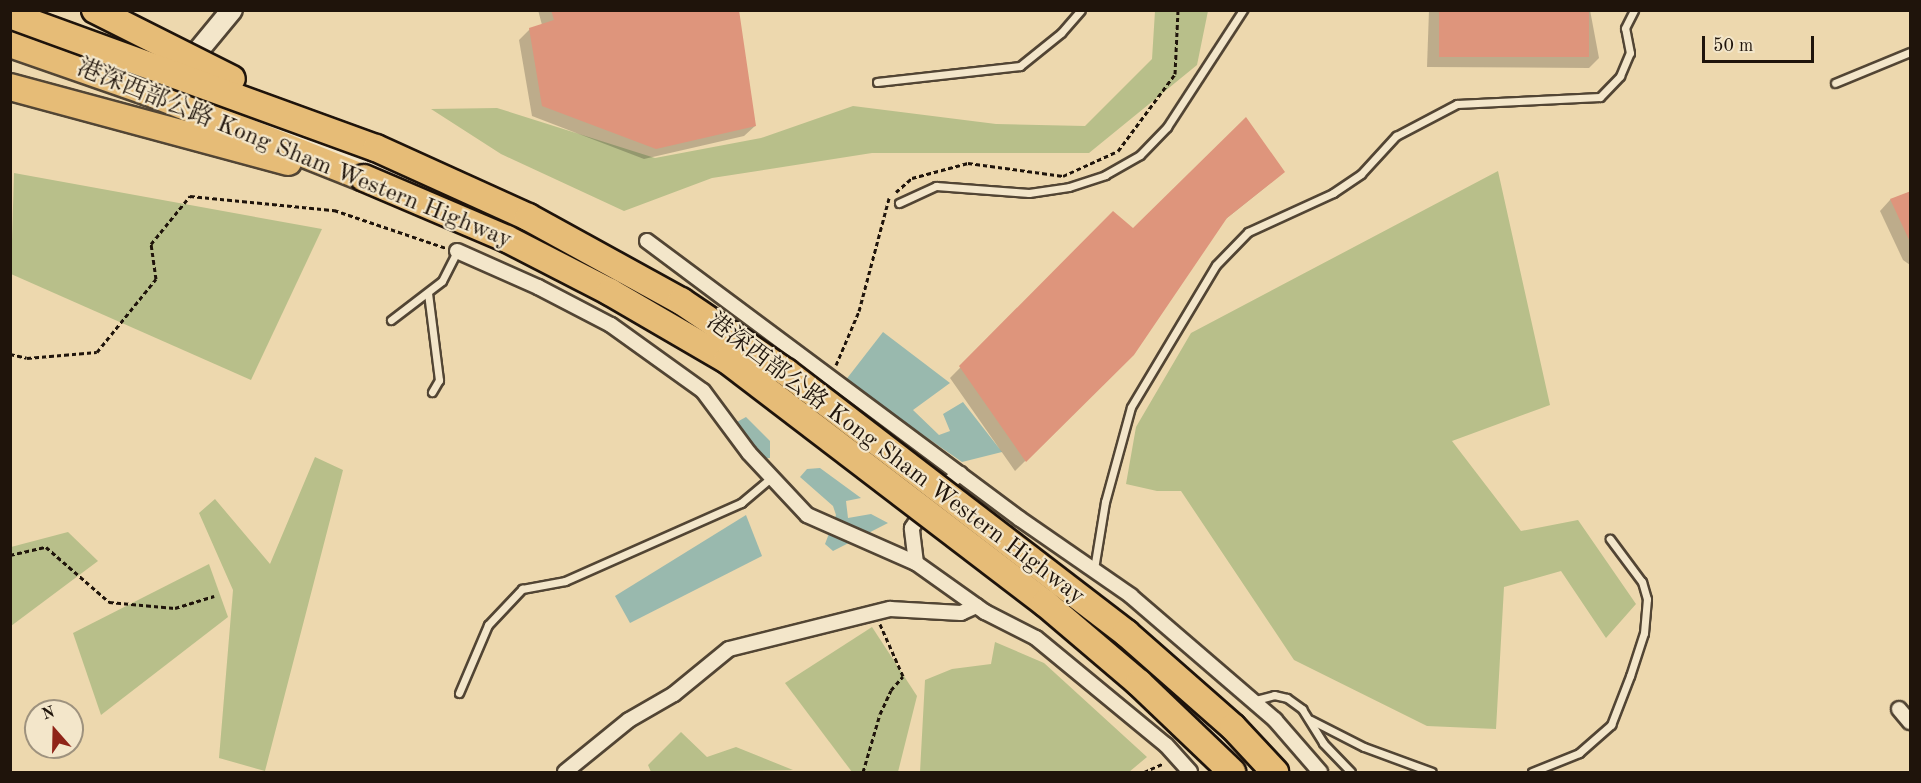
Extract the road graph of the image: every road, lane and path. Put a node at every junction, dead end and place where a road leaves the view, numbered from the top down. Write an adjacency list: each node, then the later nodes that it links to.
1 (95, 10): 14 (highway, bridge)
2 (232, 10): 13 (street)
3 (1081, 10): 10 (lane)
4 (1244, 10): 18 (lane)
5 (1634, 10): 33 (lane)
6 (10, 15): 14 (highway, 港深西部公路 Kong Sham Western Highway, bridge)
7 (10, 28): 13 (street)
8 (10, 44): 15 (highway, 港深西部公路 Kong Sham Western Highway)
9 (1911, 52): 11 (lane)
10 (877, 82)
11 (1835, 83)
12 (10, 87): 15 (highway)
13 (174, 87): 16 (lane)
14 (376, 148): 48 (highway, 港深西部公路 Kong Sham Western Highway, bridge)
15 (364, 178): 47 (highway, 港深西部公路 Kong Sham Western Highway, bridge)
16 (457, 198)
17 (467, 203): 20 (lane)
18 (899, 203)
19 (647, 241): 27 (street)
20 (548, 242)
21 (457, 251): 22 (lane); 25 (path); 28 (street)
22 (428, 293): 23 (lane); 26 (lane)
23 (391, 321)
24 (701, 327): 29 (lane)
25 (10, 354)
26 (432, 392)
27 (960, 474): 29 (street); 33 (street)
28 (771, 478): 32 (street); 37 (lane)
29 (934, 494): 32 (street)
30 (1610, 539): 52 (lane)
31 (10, 555): 34 (path)
32 (916, 563): 35 (street)
33 (1094, 569): 38 (street)
34 (214, 596)
35 (976, 606): 36 (street); 42 (street)
36 (875, 612): 43 (street); 44 (path)
37 (459, 693)
38 (1252, 701): 40 (lane); 49 (street)
39 (1899, 709): 41 (street)
40 (1311, 720): 50 (lane); 51 (lane)
41 (1911, 722)
42 (1178, 758): 45 (path); 46 (street)
43 (565, 772)
44 (863, 772)
45 (1144, 772)
46 (1190, 772)
47 (1232, 772)
48 (1275, 772)
49 (1320, 772)
50 (1351, 772)
51 (1432, 772)
52 (1532, 772)

